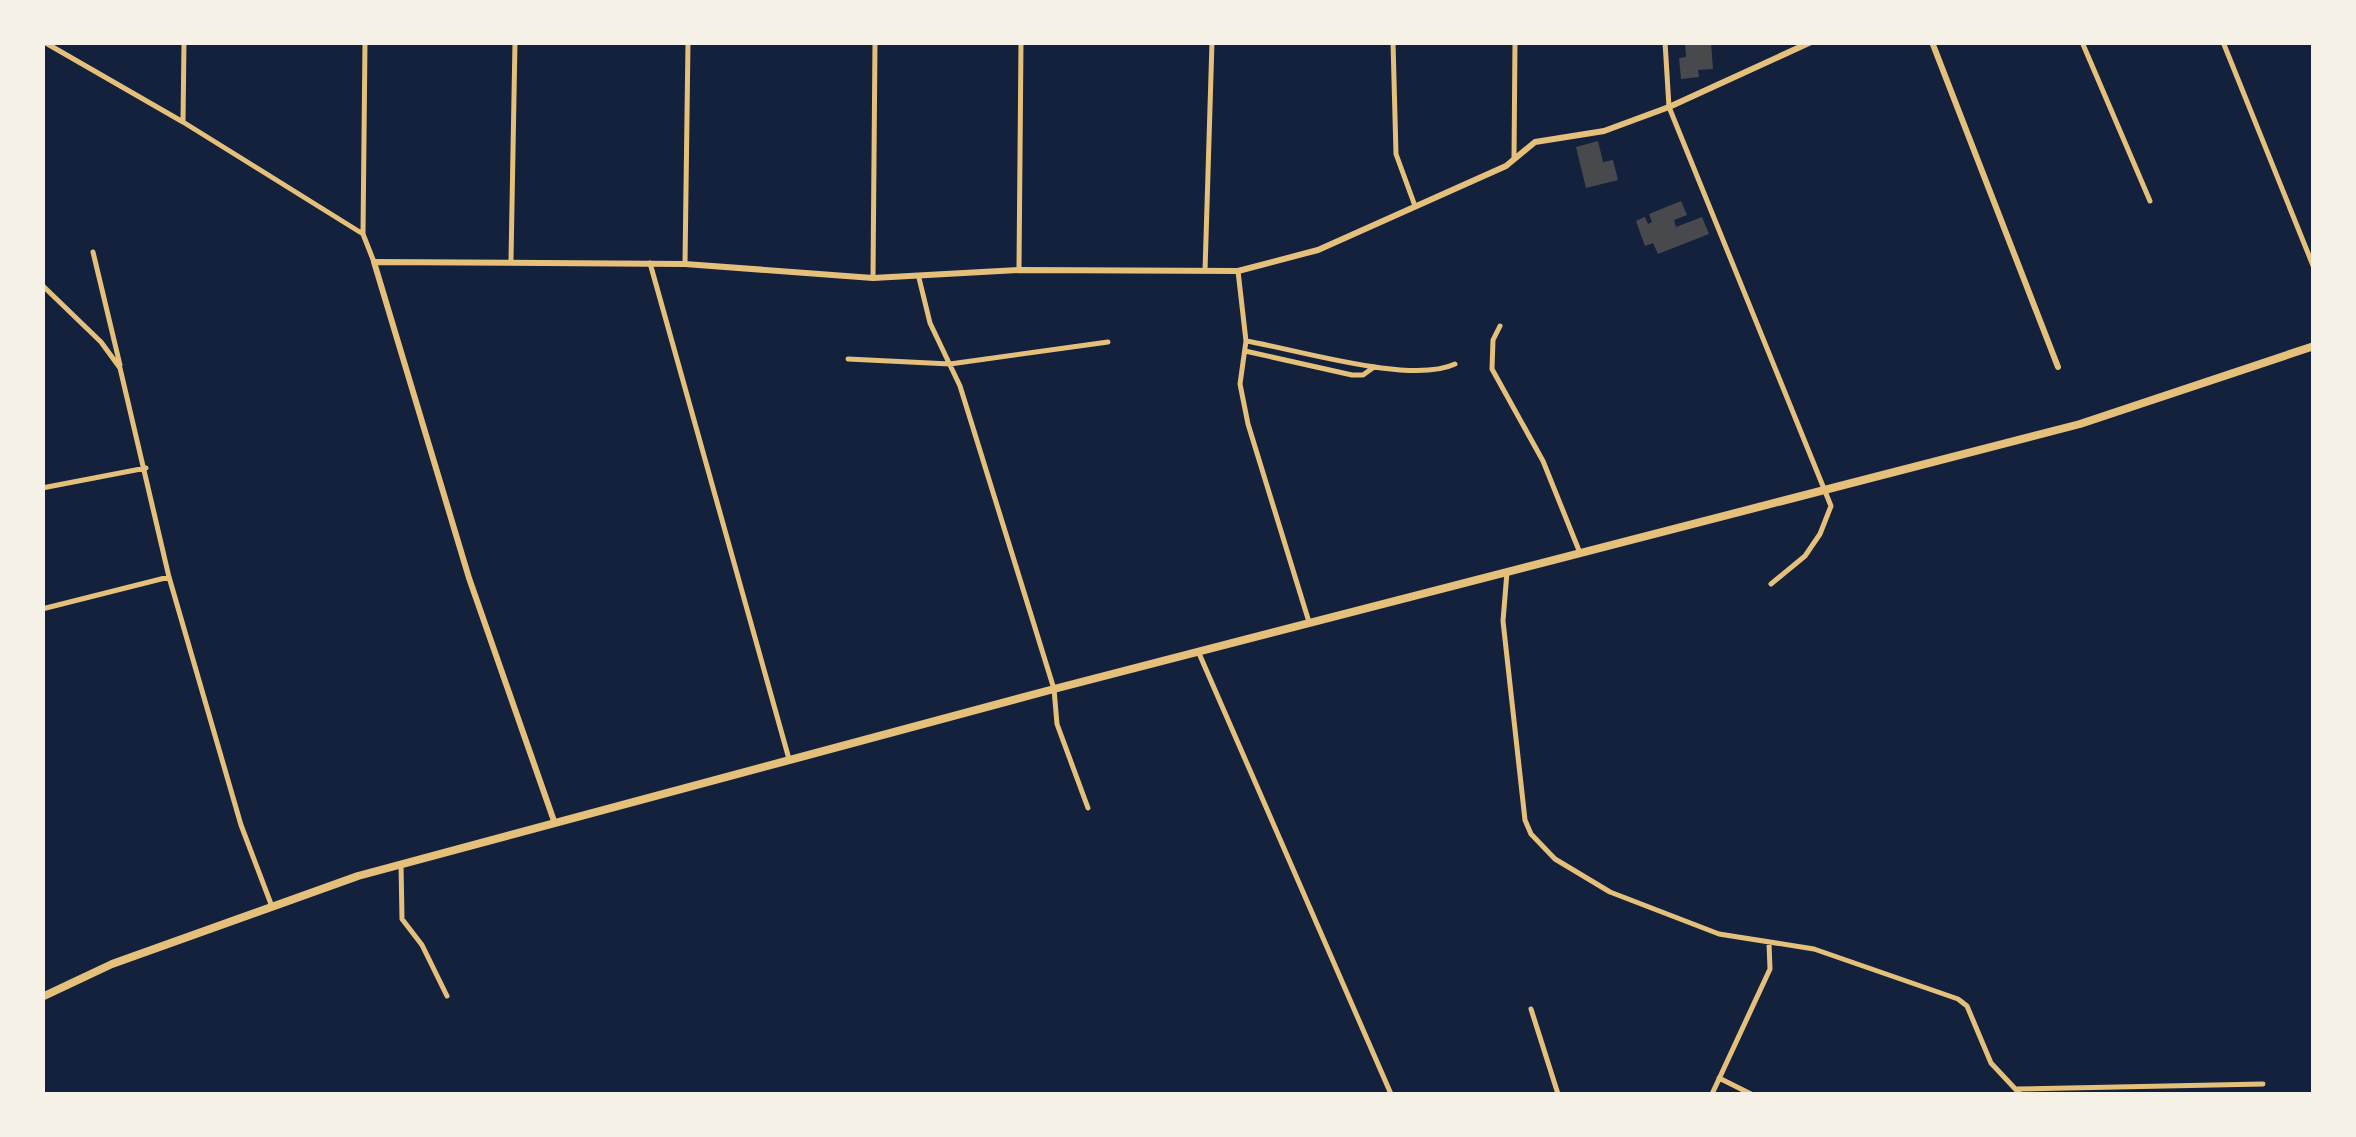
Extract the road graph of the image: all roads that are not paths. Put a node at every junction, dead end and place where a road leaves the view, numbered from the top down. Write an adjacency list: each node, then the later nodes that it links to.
1 (44, 42): 17 (street)
2 (184, 42): 17 (street)
3 (365, 42): 21 (street)
4 (515, 42): 23 (street)
5 (688, 42): 26 (street)
6 (875, 42): 31 (street)
7 (1021, 42): 28 (street)
8 (1212, 42): 30 (street)
9 (1392, 42): 20 (street)
10 (1516, 42): 18 (street)
11 (1665, 42): 16 (street)
12 (1812, 42): 16 (street)
13 (1932, 42): 43 (street)
14 (2082, 42): 19 (street)
15 (2223, 42): 27 (street)
16 (1670, 107): 18 (street); 47 (street)
17 (183, 122): 21 (street)
18 (1514, 160): 20 (street)
19 (2150, 201)
20 (1416, 208): 29 (street)
21 (363, 234): 24 (street)
22 (93, 252): 44 (street)
23 (511, 260): 24 (street); 25 (street)
24 (374, 262): 58 (street)
25 (650, 263): 26 (street); 56 (street)
26 (685, 264): 31 (street)
27 (2314, 268)
28 (1019, 270): 30 (street); 32 (street)
29 (1238, 270): 30 (street); 35 (street)
30 (1204, 271)
31 (873, 278): 32 (street)
32 (919, 278): 40 (street)
33 (42, 285): 44 (street)
34 (1500, 326): 48 (street)
35 (1246, 341): 38 (street); 42 (street)
36 (1108, 342): 40 (street)
37 (2314, 346): 47 (main road)
38 (1245, 351): 42 (street); 53 (street)
39 (848, 359): 40 (street)
40 (950, 364): 55 (street)
41 (1455, 364): 42 (street)
42 (1374, 367)
43 (2058, 367)
44 (120, 368): 45 (street)
45 (146, 468): 46 (street); 50 (street)
46 (42, 488)
47 (1826, 491): 48 (main road); 51 (street)
48 (1580, 553): 49 (main road)
49 (1507, 572): 53 (main road); 61 (street)
50 (168, 577): 52 (street); 60 (street)
51 (1772, 584)
52 (42, 609)
53 (1309, 622): 54 (main road)
54 (1198, 651): 55 (main road); 69 (street)
55 (1054, 689): 56 (main road); 57 (street)
56 (789, 759): 58 (main road)
57 (1088, 808)
58 (554, 820): 59 (main road)
59 (401, 864): 60 (main road); 62 (street)
60 (271, 904): 63 (main road)
61 (1770, 944): 65 (street); 67 (street)
62 (448, 996)
63 (42, 997)
64 (1531, 1009): 70 (street)
65 (1719, 1078): 68 (street); 72 (street)
66 (2264, 1084): 67 (street)
67 (2017, 1092)
68 (1713, 1093): 71 (street)
69 (1391, 1094)
70 (1558, 1094)
71 (1722, 1094)
72 (1751, 1094)

